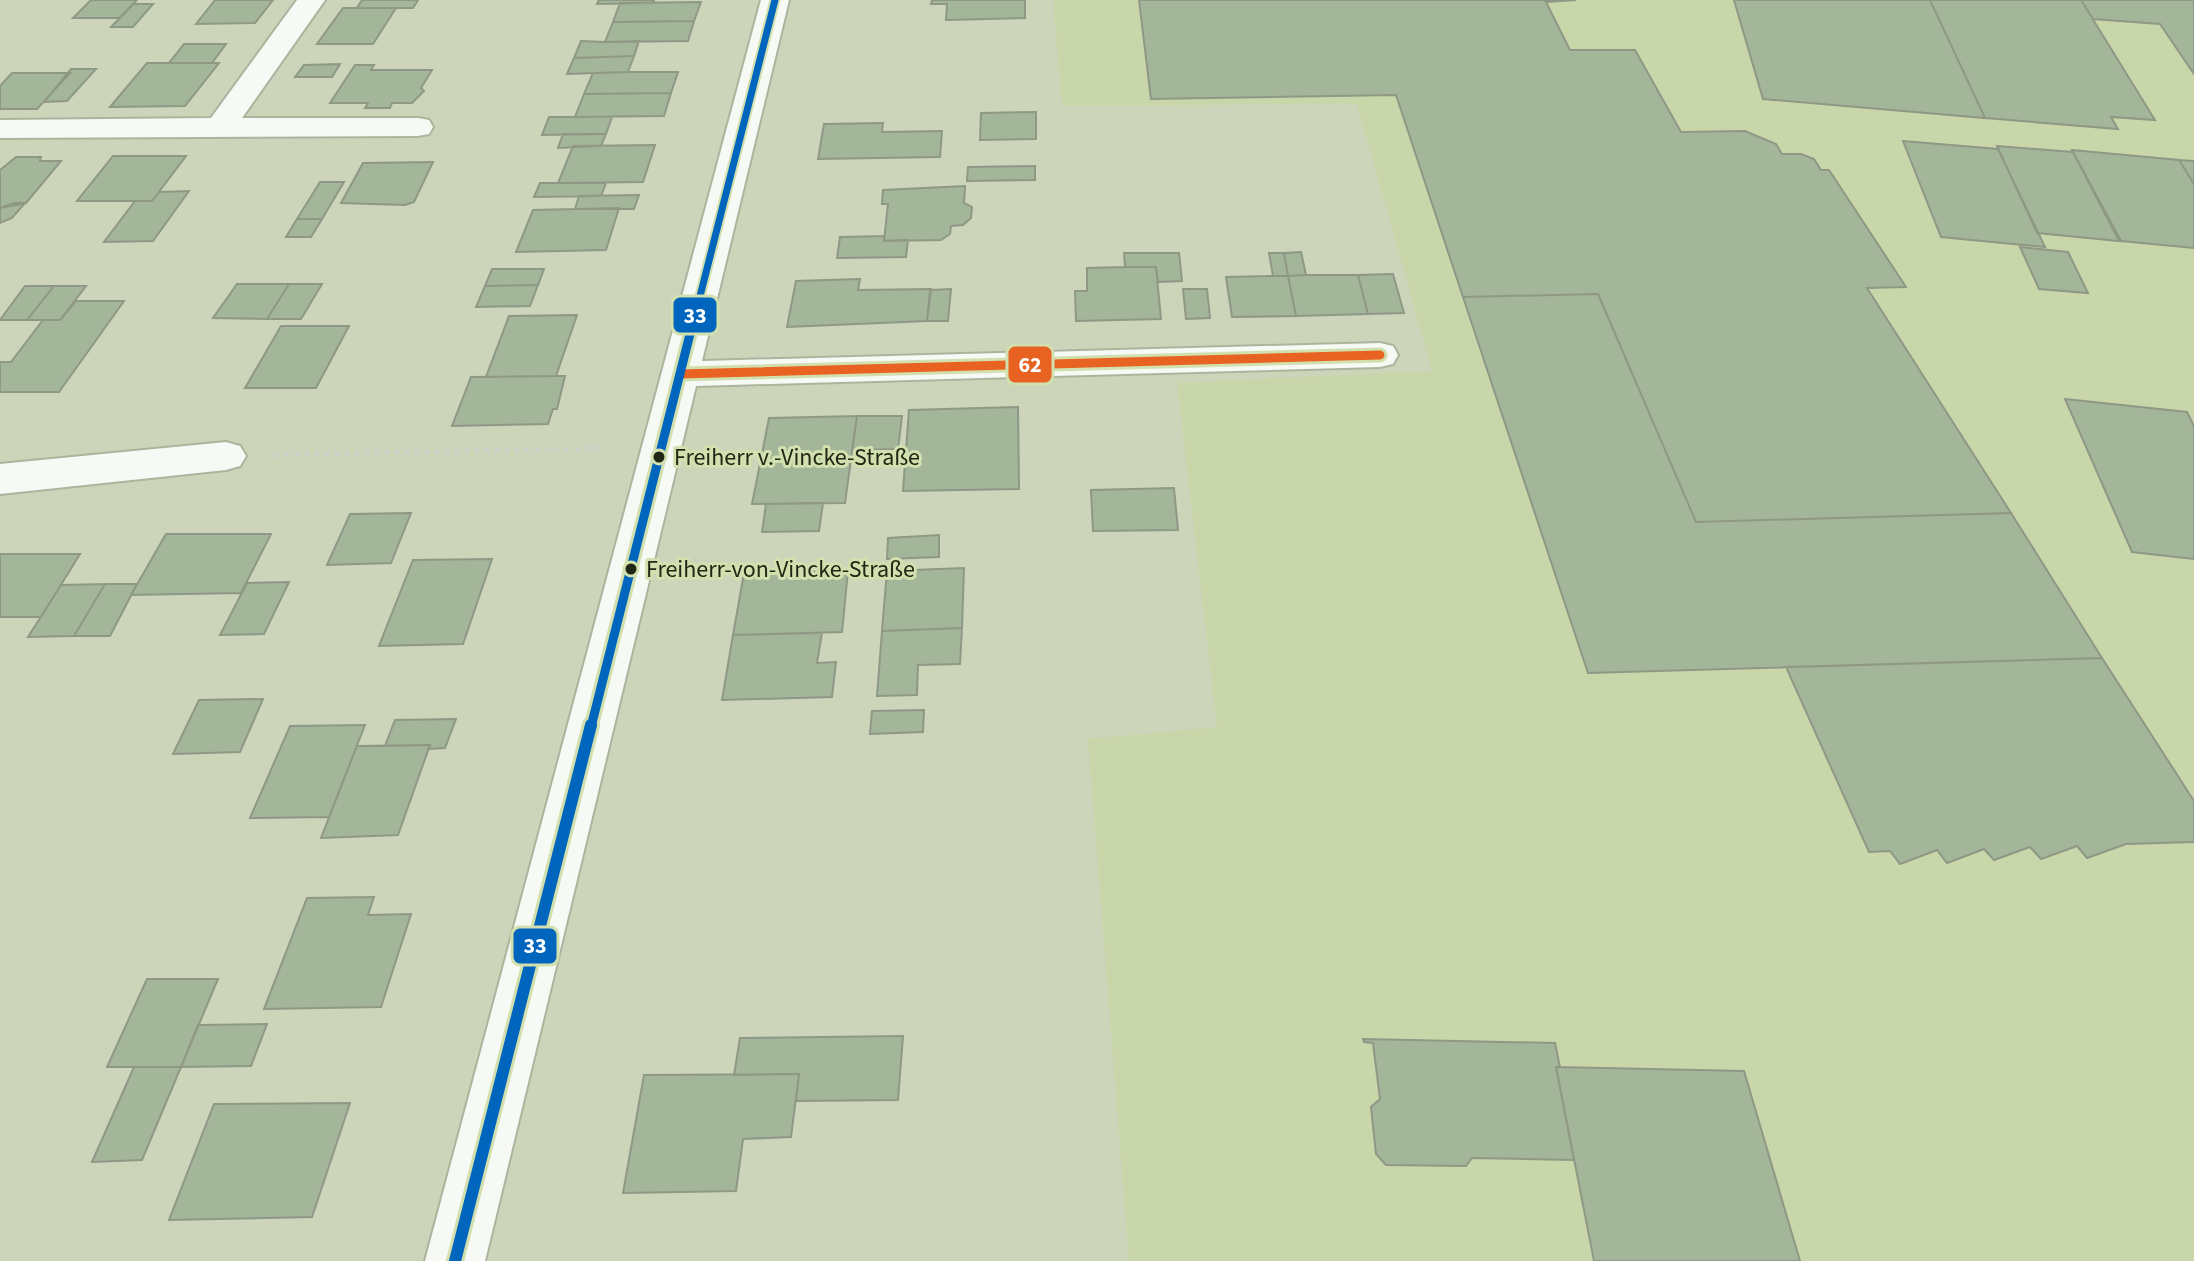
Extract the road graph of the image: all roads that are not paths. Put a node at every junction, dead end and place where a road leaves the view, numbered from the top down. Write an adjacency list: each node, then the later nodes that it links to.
1 (311, 0): 3 (street)
2 (775, 0): 7 (street)
3 (220, 127): 4 (street); 5 (street)
4 (418, 127)
5 (0, 129)
6 (1380, 355): 7 (street)
7 (680, 374): 10 (street)
8 (226, 456): 9 (street)
9 (0, 479)
10 (455, 1261)

